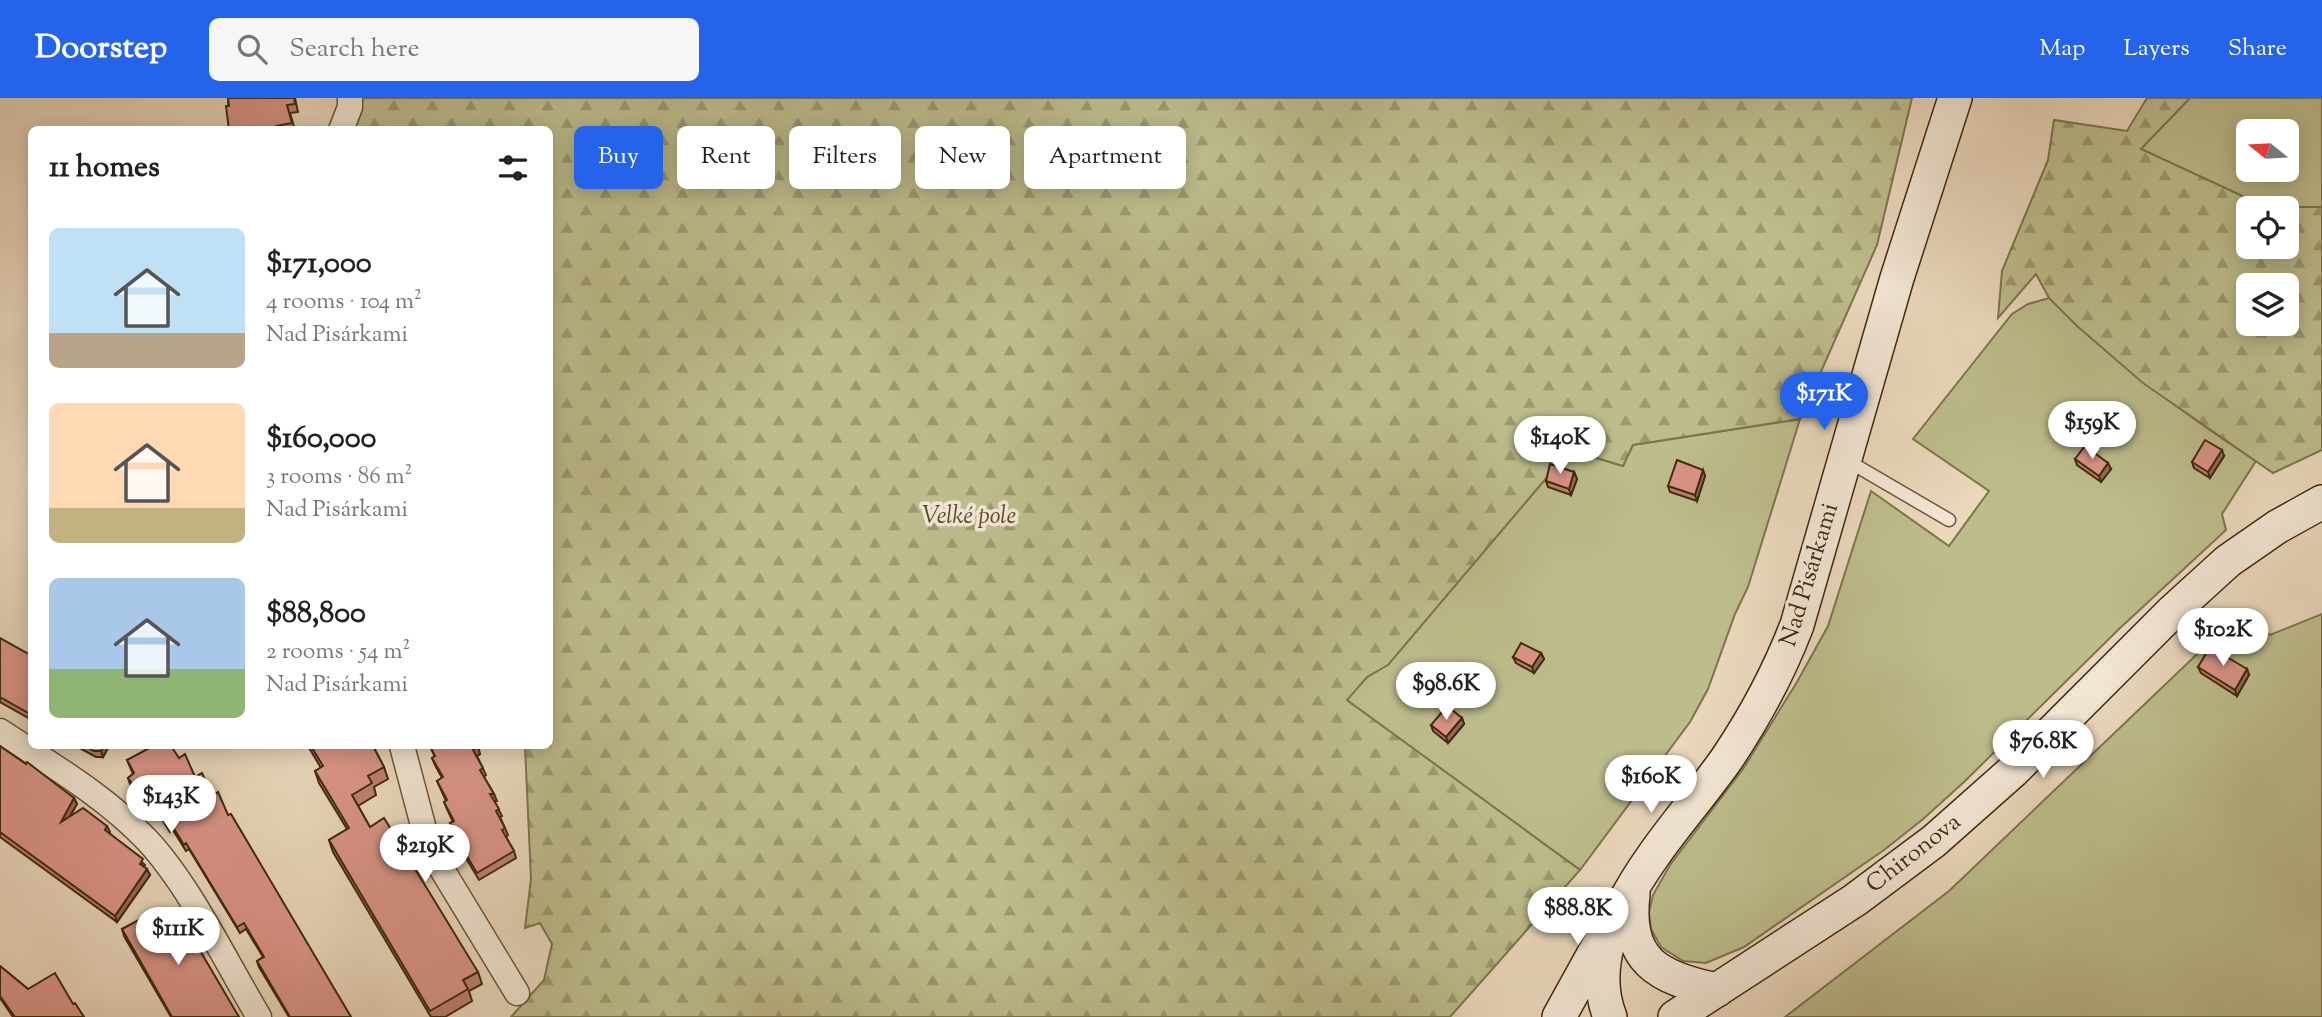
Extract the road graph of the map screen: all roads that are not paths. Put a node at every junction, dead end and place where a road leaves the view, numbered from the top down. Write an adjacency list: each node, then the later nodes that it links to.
1 (350, 98): 3 (street)
2 (1955, 98): 4 (street, Nad Pisárkami)
3 (343, 126)
4 (1844, 459): 6 (lane); 9 (street, Nad Pisárkami)
5 (2322, 502): 10 (street, Chironova)
6 (1949, 520)
7 (0, 731): 12 (street)
8 (402, 749): 11 (street)
9 (1634, 885): 10 (street); 13 (street); 14 (street, Nad Pisárkami)
10 (1717, 990): 15 (street, Chironova)
11 (517, 993)
12 (259, 1017)
13 (1559, 1017)
14 (1611, 1017)
15 (1675, 1017)

